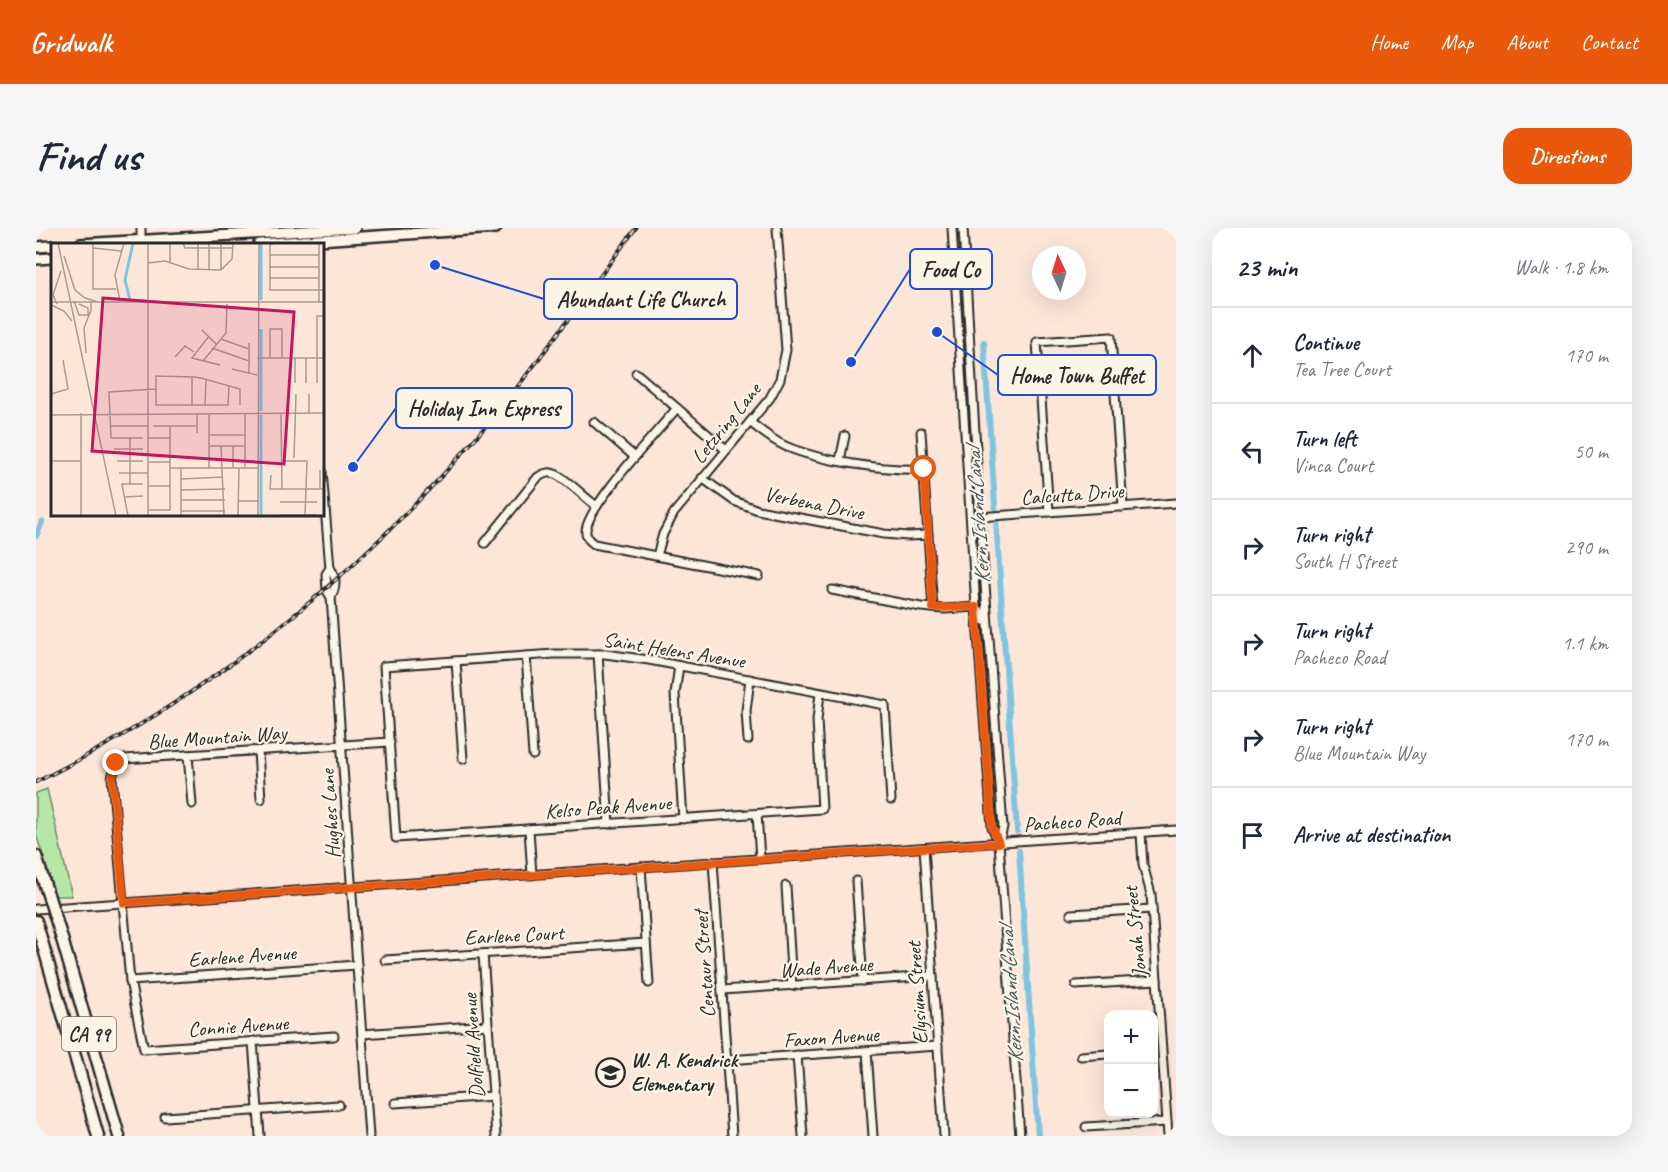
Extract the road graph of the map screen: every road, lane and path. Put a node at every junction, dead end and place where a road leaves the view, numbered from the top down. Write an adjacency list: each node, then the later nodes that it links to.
1 (141, 228): 9 (street)
2 (355, 228): 7 (main road)
3 (496, 228): 7 (main road)
4 (777, 228): 22 (street, Letzring Lane)
5 (952, 228): 17 (street)
6 (963, 228): 18 (street)
7 (306, 236): 8 (main road); 12 (main road)
8 (178, 238): 9 (main road); 11 (main road)
9 (139, 242): 10 (main road)
10 (110, 243)
11 (172, 243)
12 (266, 243)
13 (51, 246): 14 (main road)
14 (36, 247)
15 (51, 258): 16 (main road)
16 (36, 259)
17 (957, 305): 18 (street); 36 (street)
18 (970, 347): 35 (street)
19 (636, 373): 20 (street)
20 (677, 408): 25 (street); 26 (street)
21 (594, 422): 26 (street)
22 (750, 422): 25 (street, Letzring Lane); 27 (street)
23 (921, 432): 28 (street)
24 (845, 436): 27 (street)
25 (726, 450): 29 (street, Letzring Lane)
26 (635, 457): 32 (street)
27 (840, 460): 28 (street)
28 (924, 469): 37 (street)
29 (702, 478): 37 (street, Verbena Drive); 39 (street, Letzring Lane)
30 (324, 495): 54 (street, Hughes Lane)
31 (1176, 503): 33 (street, Calcutta Drive)
32 (597, 506): 38 (street); 39 (street)
33 (1123, 507): 34 (street, Calcutta Drive); 34 (street)
34 (1048, 512): 35 (street, Calcutta Drive)
35 (980, 517): 36 (street, Calcutta Drive); 46 (street)
36 (971, 518): 42 (street)
37 (928, 535): 43 (street)
38 (485, 543)
39 (657, 556): 40 (street)
40 (759, 576)
41 (832, 590): 43 (street)
42 (976, 607): 43 (street); 46 (street); 51 (street)
43 (933, 608)
44 (598, 654): 45 (street, Saint Helens Avenue); 48 (street, Saint Helens Avenue); 65 (street)
45 (526, 656): 47 (street, Saint Helens Avenue); 57 (street)
46 (990, 656): 59 (street)
47 (456, 661): 53 (street, Saint Helens Avenue); 58 (street)
48 (679, 666): 49 (street, Saint Helens Avenue); 64 (street)
49 (750, 679): 50 (street, Saint Helens Avenue); 52 (street)
50 (820, 693): 61 (street, Saint Helens Avenue); 63 (street, Kelso Peak Avenue)
51 (985, 724): 59 (street); 69 (street)
52 (748, 740)
53 (390, 742): 54 (street, Blue Mountain Way); 66 (street, Kelso Peak Avenue)
54 (342, 746): 55 (street, Blue Mountain Way); 78 (street, Hughes Lane)
55 (258, 751): 56 (street, Blue Mountain Way); 60 (street)
56 (188, 755): 62 (street); 79 (street, Blue Mountain Way)
57 (533, 755)
58 (463, 759)
59 (999, 768): 69 (street)
60 (261, 798)
61 (891, 800)
62 (192, 804)
63 (757, 814): 64 (street, Kelso Peak Avenue); 72 (street)
64 (683, 819): 65 (street, Kelso Peak Avenue)
65 (609, 824): 66 (street, Kelso Peak Avenue)
66 (529, 829): 75 (street)
67 (1176, 830): 68 (street, Pacheco Road)
68 (1141, 833): 69 (street, Pacheco Road); 81 (street, Jonah Street)
69 (999, 843): 70 (street, Pacheco Road); 125 (street)
70 (924, 848): 72 (street, Pacheco Road); 88 (street, Elysium Street)
71 (36, 856): 117 (highway, CA 99, bridge)
72 (760, 859): 73 (street, Pacheco Road)
73 (713, 862): 74 (street, Pacheco Road); 95 (street, Centaur Street)
74 (641, 867): 75 (street, Pacheco Road); 84 (street)
75 (532, 875): 78 (street, Pacheco Road)
76 (856, 881): 91 (street)
77 (786, 886): 94 (street)
78 (352, 887): 79 (street, Pacheco Road); 87 (street, Hughes Lane)
79 (124, 903): 80 (street, Pacheco Road); 90 (street)
80 (36, 909)
81 (1152, 909): 82 (street); 89 (street, Jonah Street)
82 (1071, 914)
83 (36, 921): 116 (highway, CA 99)
84 (646, 943): 85 (street, Earlene Court); 92 (street)
85 (483, 954): 86 (street, Earlene Court); 96 (street, Dolfield Avenue)
86 (385, 960)
87 (357, 965): 90 (street, Earlene Avenue); 97 (street, Hughes Lane)
88 (933, 976): 91 (street, Wade Avenue); 100 (street, Elysium Street)
89 (1157, 980): 93 (street); 103 (street, Jonah Street)
90 (130, 981): 99 (street, Connie Avenue)
91 (862, 981): 94 (street, Wade Avenue)
92 (649, 983)
93 (1076, 985)
94 (792, 986): 95 (street, Wade Avenue)
95 (722, 990): 107 (street, Centaur Street)
96 (488, 1025): 97 (street); 108 (street, Dolfield Avenue)
97 (362, 1034): 119 (street, Hughes Lane)
98 (334, 1036): 99 (street, Connie Avenue)
99 (253, 1041): 111 (street)
100 (938, 1046): 101 (street, Faxon Avenue); 124 (street, Elysium Street)
101 (867, 1051): 105 (street, Faxon Avenue); 123 (street)
102 (1158, 1051): 103 (street)
103 (1162, 1051): 114 (street, Jonah Street)
104 (1104, 1054): 106 (street)
105 (797, 1056): 107 (street, Faxon Avenue); 122 (street)
106 (1081, 1056)
107 (727, 1060): 121 (street, Centaur Street)
108 (493, 1096): 109 (street); 120 (street, Dolfield Avenue)
109 (395, 1103)
110 (339, 1105): 111 (street)
111 (258, 1110): 112 (street); 118 (street)
112 (165, 1117)
113 (1176, 1118): 114 (street)
114 (1167, 1120): 115 (street); 126 (street, Jonah Street)
115 (1086, 1127)
116 (98, 1136)
117 (119, 1136)
118 (260, 1136)
119 (369, 1136)
120 (496, 1136)
121 (732, 1136)
122 (803, 1136)
123 (873, 1136)
124 (944, 1136)
125 (1020, 1136)
126 (1168, 1136)

